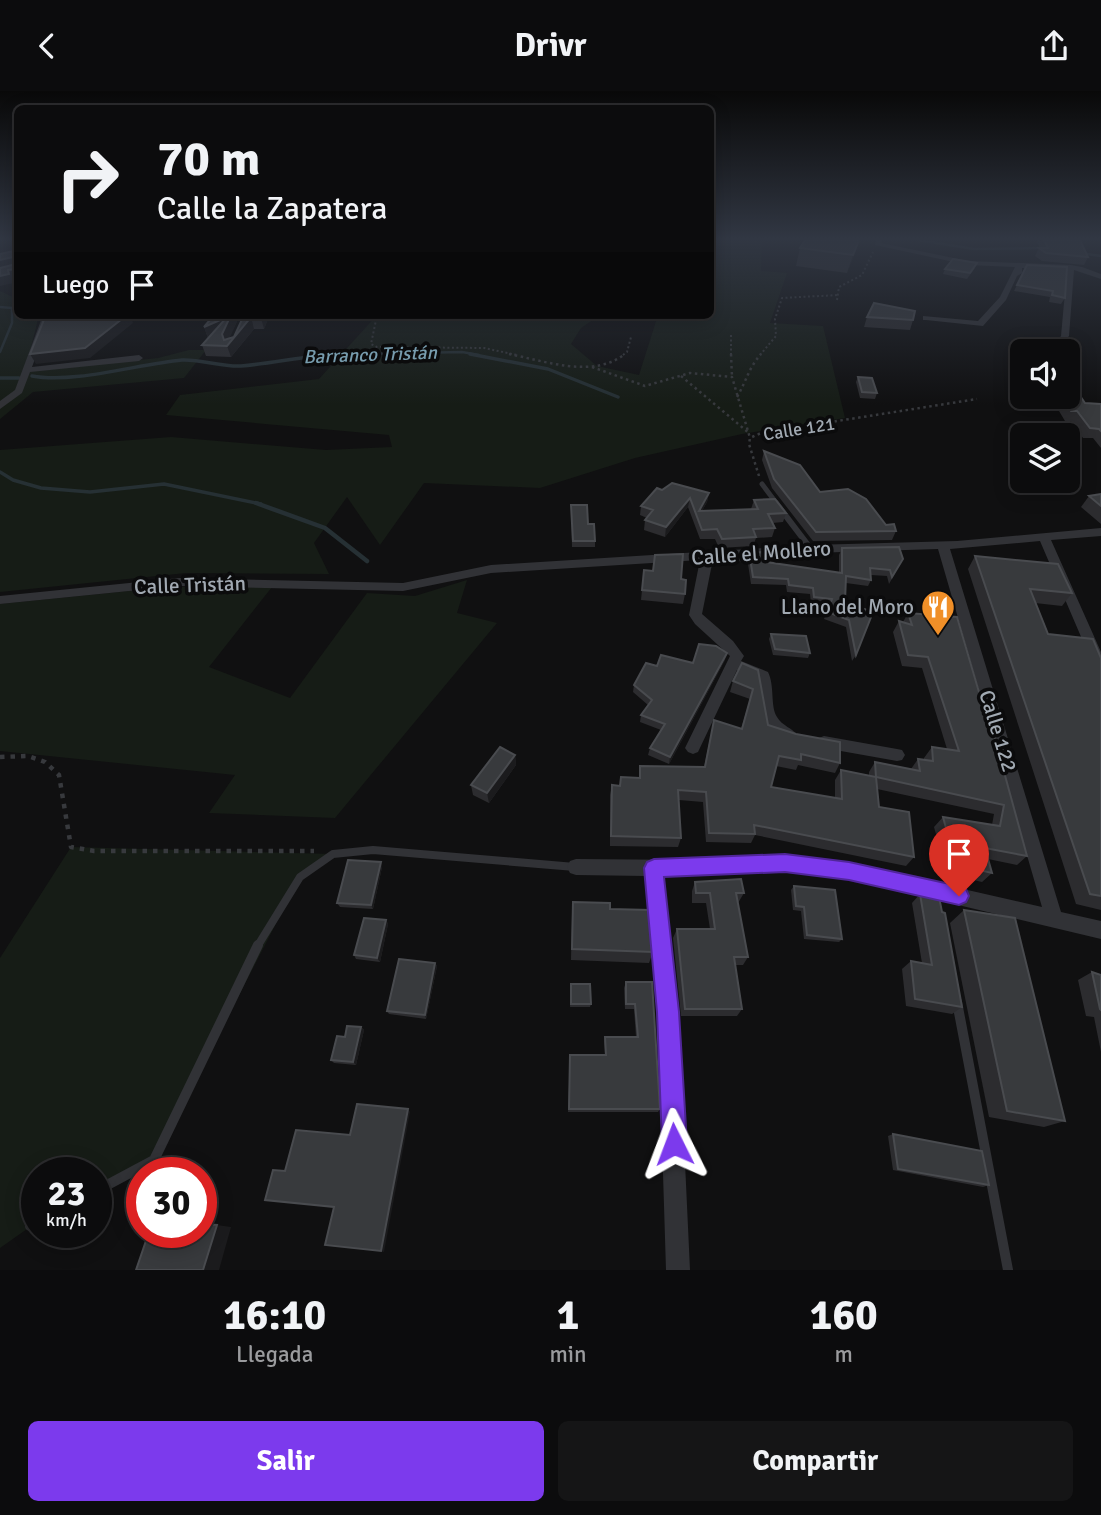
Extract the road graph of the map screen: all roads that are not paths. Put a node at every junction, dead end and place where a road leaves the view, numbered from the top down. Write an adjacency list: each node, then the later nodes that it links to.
1 (1004, 295): 3 (street)
2 (1069, 295): 5 (street)
3 (926, 318)
4 (46, 319): 7 (street)
5 (1063, 339)
6 (139, 358): 7 (street)
7 (28, 370): 8 (street)
8 (0, 406)
9 (762, 484): 13 (lane)
10 (1101, 532): 11 (street, Calle el Mollero)
11 (1044, 537): 12 (street, Calle el Mollero); 18 (street)
12 (943, 545): 13 (street, Calle el Mollero); 23 (street, Calle 122)
13 (811, 549): 14 (street, Calle el Mollero)
14 (708, 557): 15 (street, Calle el Mollero); 17 (street)
15 (381, 587): 16 (street, Calle Tristán)
16 (0, 600)
17 (735, 663): 19 (street); 20 (street)
18 (1101, 667)
19 (693, 748)
20 (897, 755)
21 (576, 867): 22 (street); 26 (lane)
22 (654, 868): 23 (street); 27 (street)
23 (1054, 917): 24 (street)
24 (1101, 929)
25 (954, 984): 28 (lane)
26 (112, 1182)
27 (678, 1270)
28 (1008, 1270)

